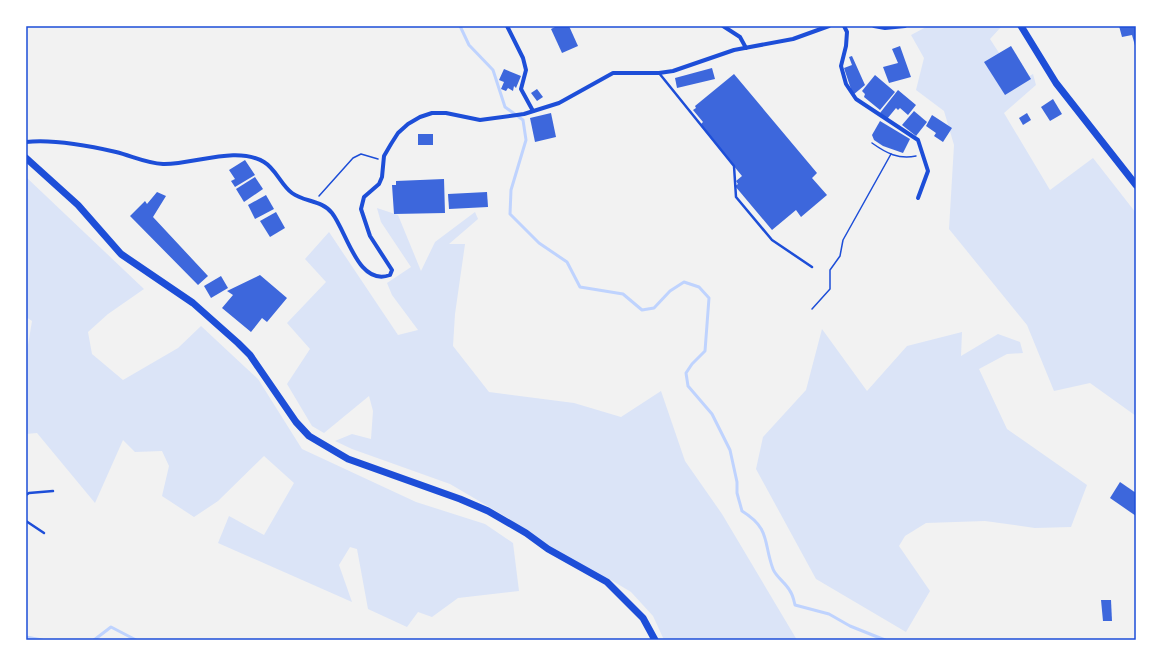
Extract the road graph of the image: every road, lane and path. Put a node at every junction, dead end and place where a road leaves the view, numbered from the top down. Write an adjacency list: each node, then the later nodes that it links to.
1 (507, 26): 10 (street)
2 (723, 26): 8 (street)
3 (829, 26): 8 (street)
4 (844, 26): 14 (street)
5 (874, 26): 6 (street)
6 (905, 26)
7 (1021, 26): 17 (street)
8 (746, 48): 9 (street)
9 (659, 73): 10 (street); 20 (lane)
10 (533, 111): 16 (street)
11 (26, 142): 19 (street)
12 (872, 143): 13 (path)
13 (891, 154): 14 (path); 21 (path)
14 (922, 154): 18 (street)
15 (26, 158): 26 (street)
16 (384, 160): 19 (path); 19 (street)
17 (1136, 185)
18 (918, 198)
19 (315, 202)
20 (812, 267)
21 (812, 309)
22 (53, 491): 23 (lane)
23 (26, 495)
24 (26, 521): 25 (lane)
25 (44, 533)
26 (655, 640)

